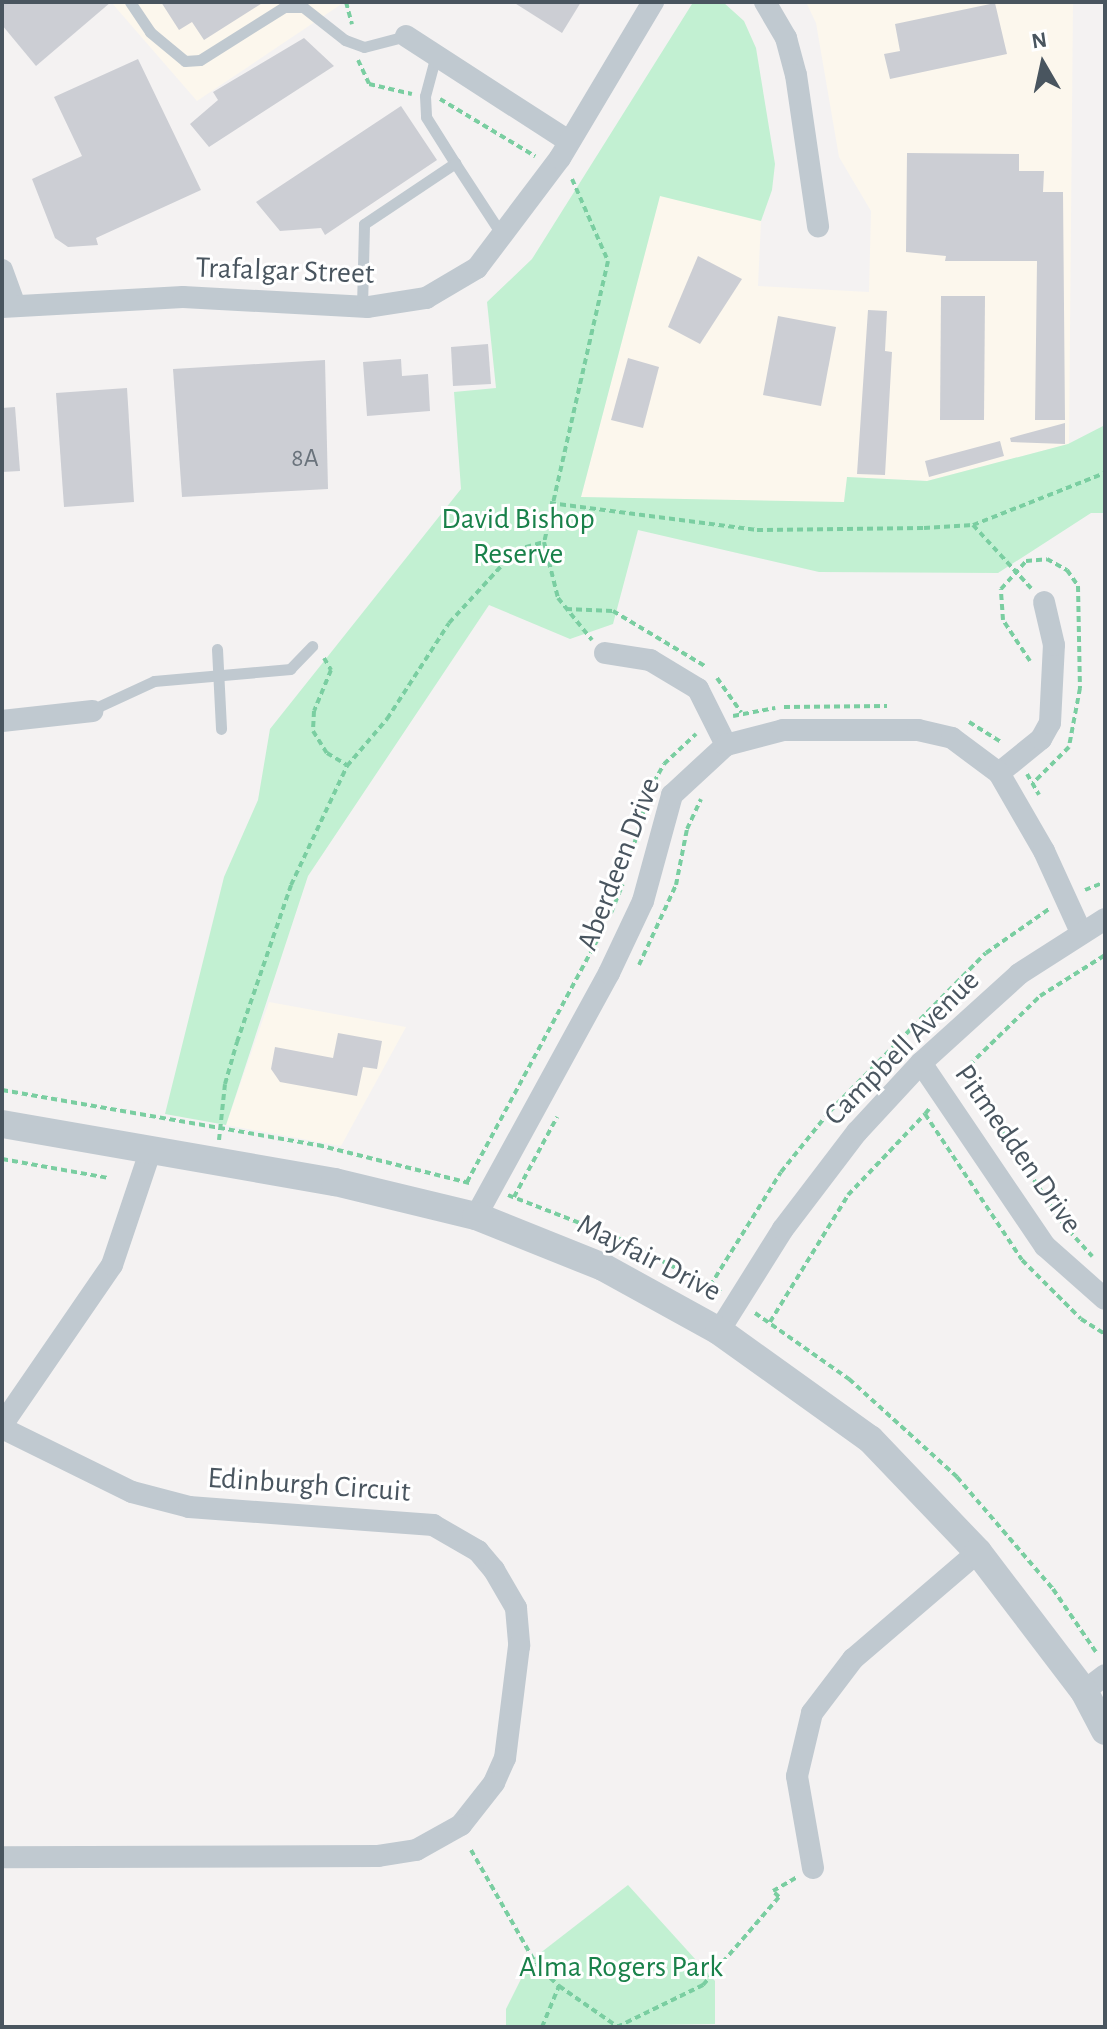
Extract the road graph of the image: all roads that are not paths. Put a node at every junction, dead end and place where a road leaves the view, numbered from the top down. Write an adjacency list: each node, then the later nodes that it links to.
1 (130, 2): 4 (lane)
2 (653, 2): 6 (street, Trafalgar Street)
3 (765, 2): 8 (street)
4 (406, 36): 5 (street)
5 (436, 55): 6 (street); 7 (lane)
6 (564, 150): 9 (street, Trafalgar Street)
7 (455, 163): 9 (lane); 12 (lane)
8 (818, 226)
9 (502, 235): 12 (street, Trafalgar Street)
10 (2, 270): 11 (street)
11 (9, 306): 12 (street, Trafalgar Street)
12 (362, 307)
13 (1044, 602): 22 (street)
14 (312, 646): 17 (lane)
15 (217, 649): 17 (lane)
16 (605, 653): 21 (street)
17 (219, 678): 18 (lane); 20 (lane)
18 (89, 712): 19 (street)
19 (2, 721)
20 (221, 729)
21 (726, 745): 22 (street, Aberdeen Drive); 28 (street, Aberdeen Drive)
22 (999, 773): 24 (street, Aberdeen Drive)
23 (1105, 919): 24 (street, Campbell Avenue)
24 (1080, 930): 25 (street, Campbell Avenue)
25 (921, 1063): 29 (street, Pitmedden Drive); 30 (street, Campbell Avenue)
26 (2, 1124): 27 (street, Mayfair Drive)
27 (151, 1149): 28 (street, Mayfair Drive); 31 (street)
28 (476, 1216): 30 (street, Mayfair Drive)
29 (1105, 1299)
30 (719, 1331): 32 (street, Mayfair Drive)
31 (2, 1426): 35 (street, Edinburgh Circuit)
32 (978, 1552): 33 (street, Mayfair Drive); 36 (street)
33 (1094, 1683): 34 (street, Mayfair Drive)
34 (1105, 1731)
35 (2, 1857)
36 (813, 1868)

